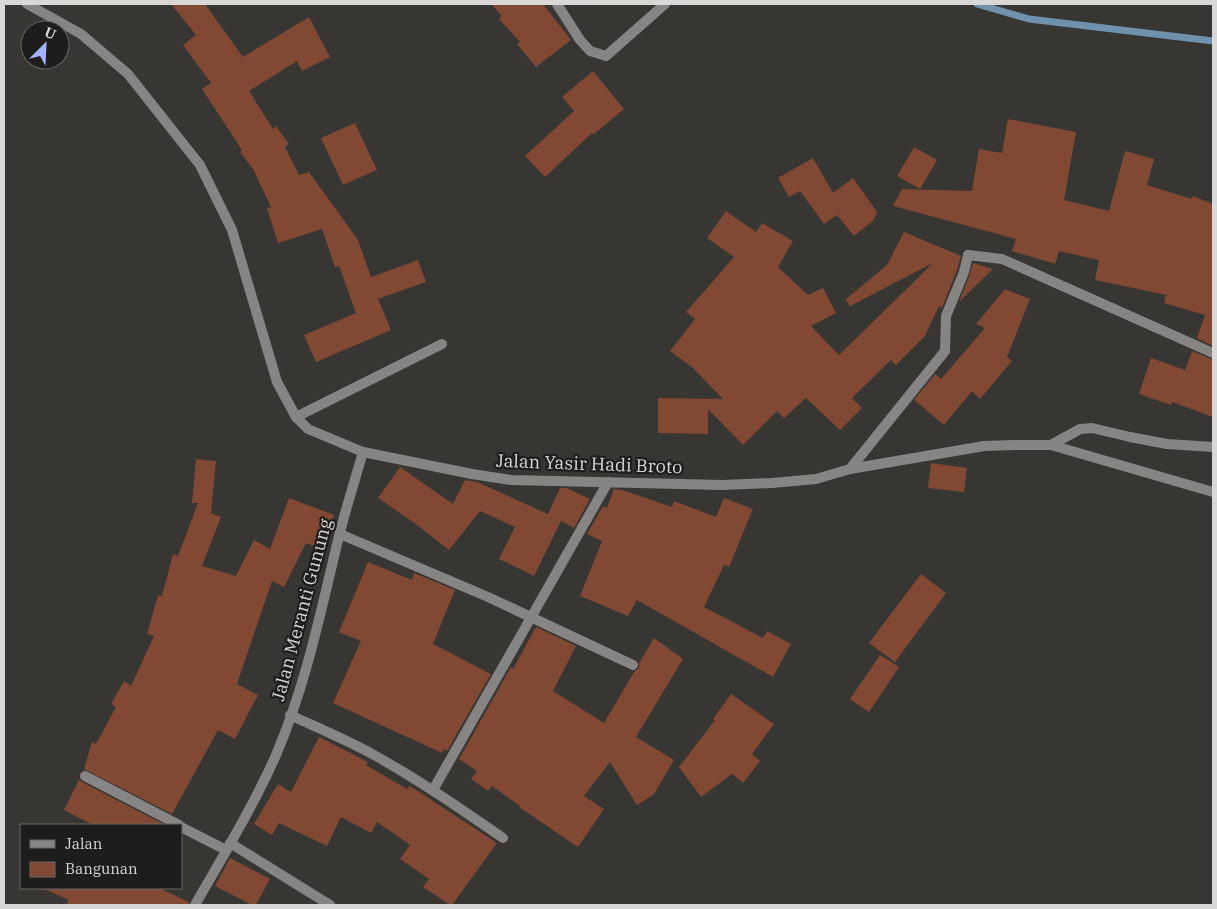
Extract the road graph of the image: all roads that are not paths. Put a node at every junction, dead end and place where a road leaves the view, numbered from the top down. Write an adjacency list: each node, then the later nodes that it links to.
1 (557, 4): 2 (street)
2 (666, 4)
3 (32, 5): 6 (street, Jalan Yasir Hadi Broto)
4 (442, 344): 6 (street)
5 (1213, 353): 10 (street)
6 (296, 417): 9 (street, Jalan Yasir Hadi Broto)
7 (1051, 445): 8 (street); 10 (street, Jalan Yasir Hadi Broto); 12 (street, Jalan Yasir Hadi Broto)
8 (1213, 447)
9 (363, 452): 11 (street, Jalan Yasir Hadi Broto); 13 (street, Jalan Meranti Gunung)
10 (850, 469): 11 (street, Jalan Yasir Hadi Broto)
11 (608, 482): 14 (street)
12 (1213, 492)
13 (340, 534): 14 (street); 16 (street, Jalan Meranti Gunung)
14 (531, 617): 15 (street); 18 (street)
15 (633, 665)
16 (290, 715): 18 (street); 22 (street, Jalan Meranti Gunung)
17 (85, 776): 19 (street)
18 (433, 790): 21 (street)
19 (176, 824)
20 (182, 827): 22 (street)
21 (503, 838)
22 (228, 847): 23 (street, Jalan Meranti Gunung); 24 (street)
23 (195, 905)
24 (330, 905)

